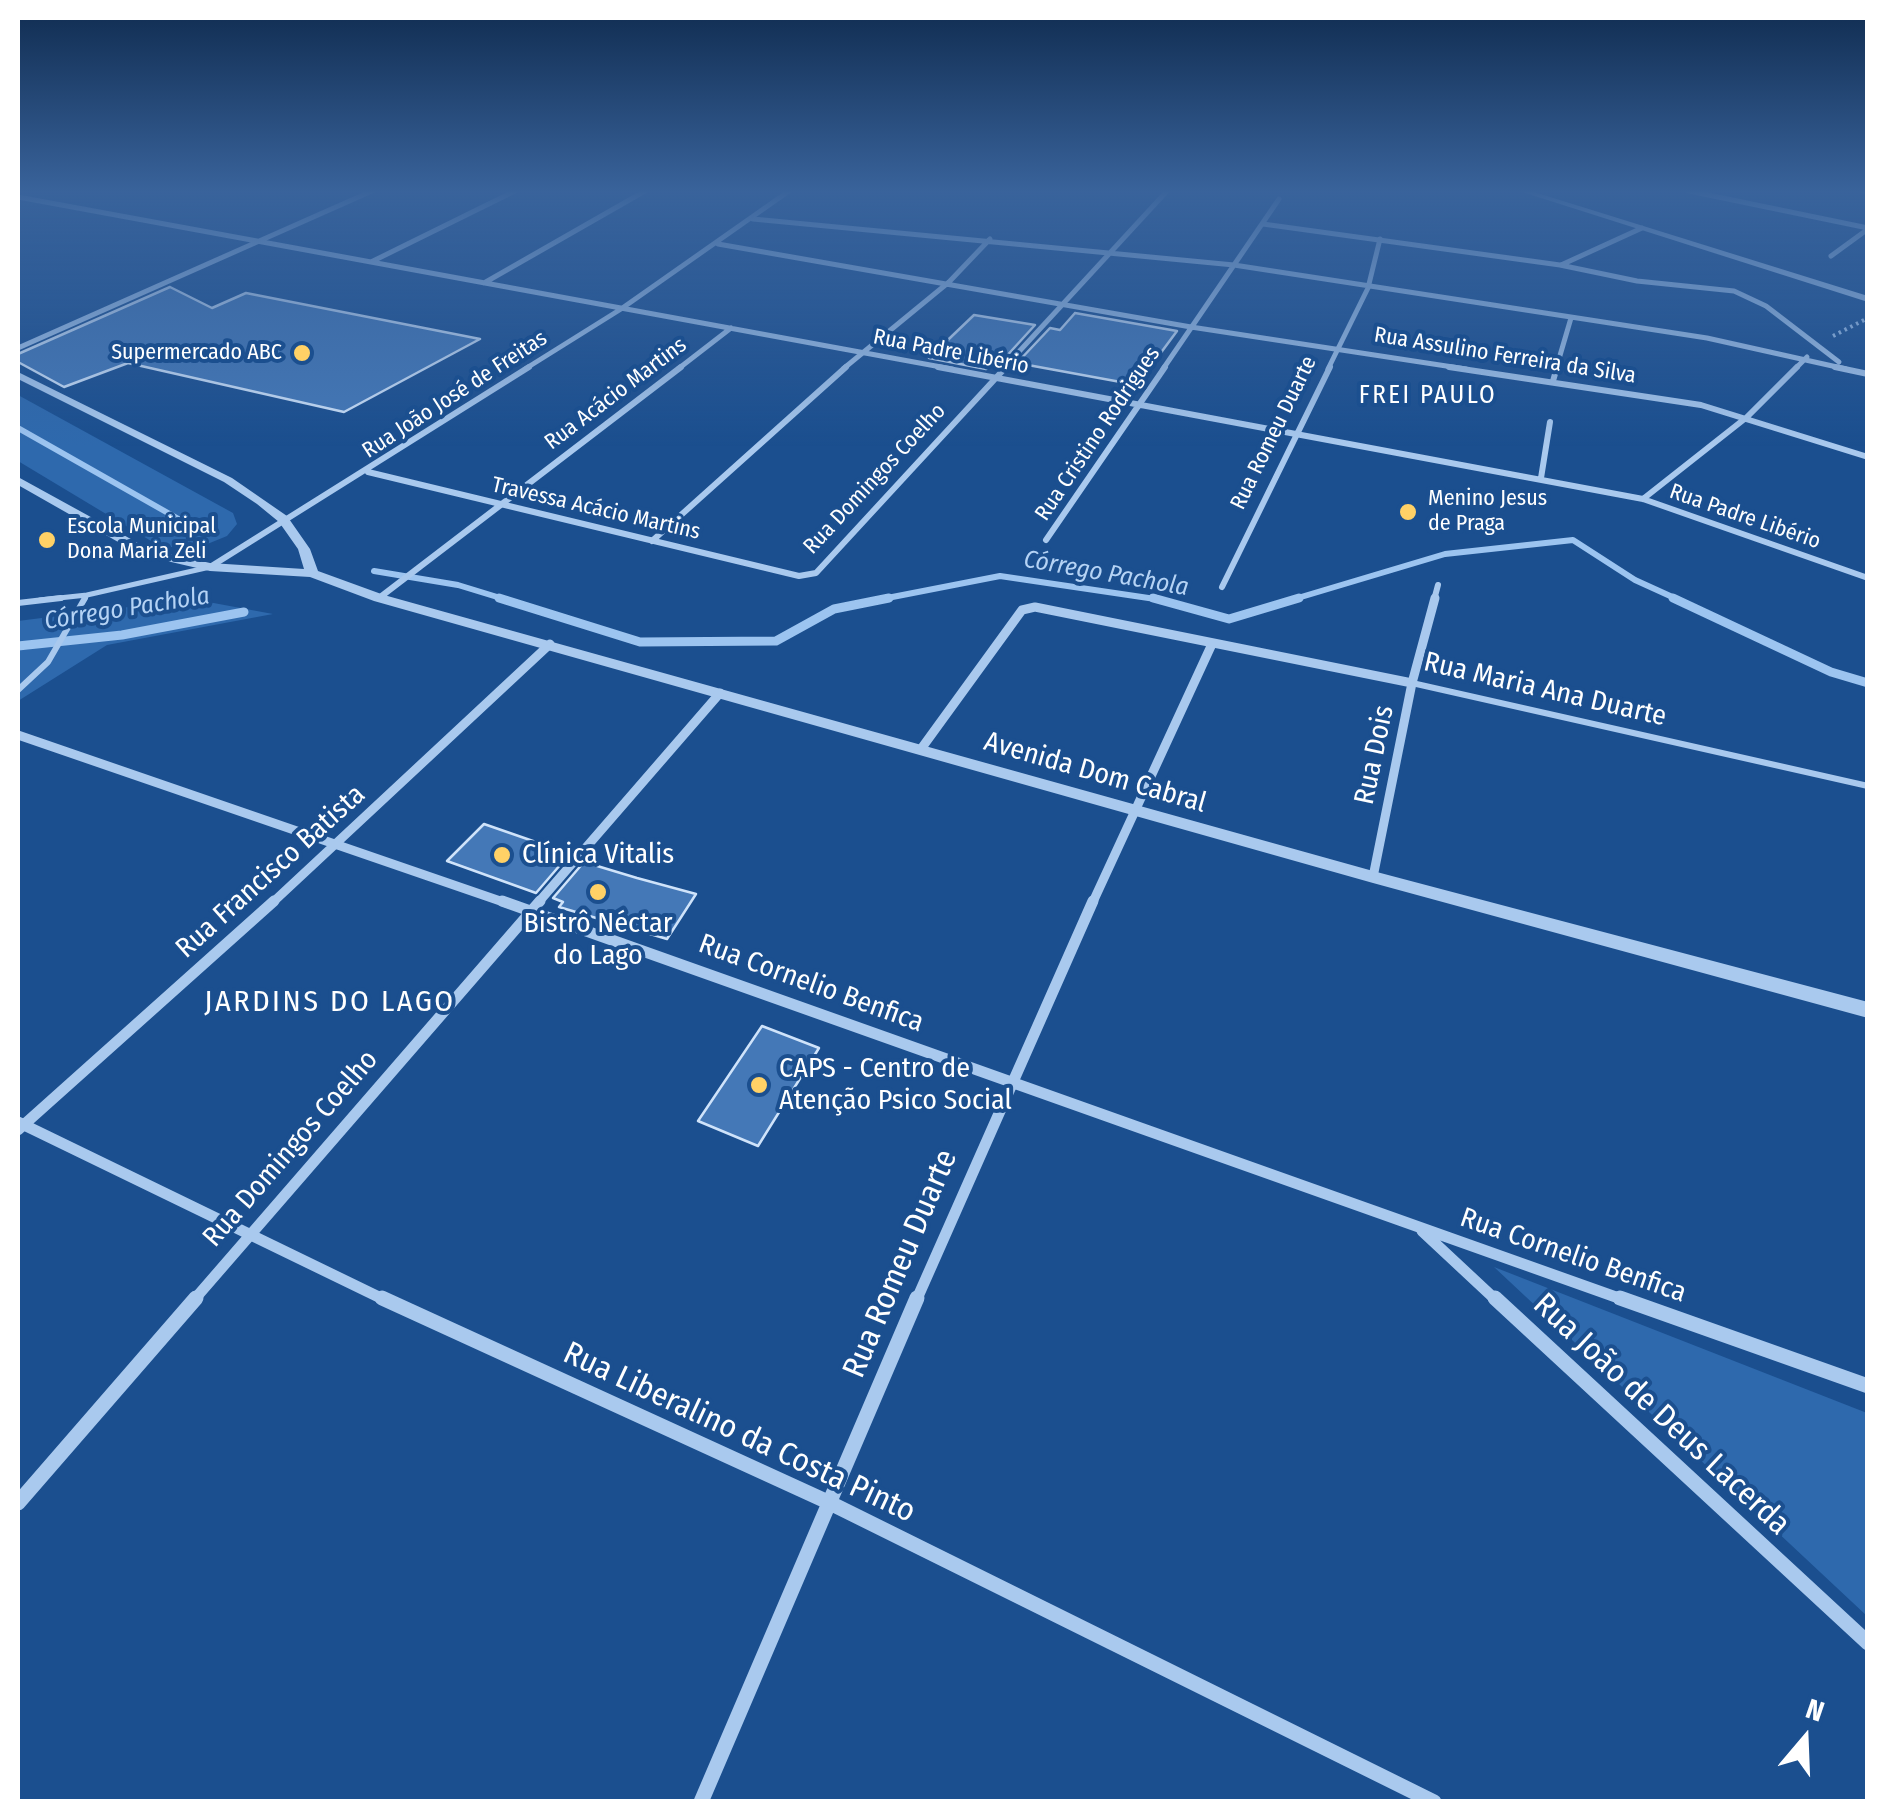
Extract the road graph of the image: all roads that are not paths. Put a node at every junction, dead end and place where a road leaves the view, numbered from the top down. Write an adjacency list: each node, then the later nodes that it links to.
1 (181, 276): 22 (street)
2 (445, 276): 14 (street, Rua Padre Libério)
3 (496, 276): 14 (street)
4 (671, 276): 18 (street, Rua João José de Freitas)
5 (912, 276): 13 (street, Rua Assulino Ferreira da Silva)
6 (955, 276): 13 (street)
7 (1089, 276): 17 (street, Rua Domingos Coelho)
8 (1227, 276): 20 (street, Rua Cristino Rodrigues)
9 (1297, 276): 15 (street)
10 (1371, 276): 15 (street, Rua Romeu Duarte)
11 (1602, 276): 26 (street)
12 (1794, 276): 16 (street)
13 (949, 282): 17 (street, Rua Assulino Ferreira da Silva); 24 (street)
14 (484, 283): 18 (street, Rua Padre Libério)
15 (1368, 288): 19 (street); 23 (street, Rua Romeu Duarte)
16 (1868, 299)
17 (1061, 304): 20 (street, Rua Assulino Ferreira da Silva); 29 (street, Rua Domingos Coelho)
18 (622, 309): 21 (street, Rua Padre Libério); 36 (street, Rua João José de Freitas)
19 (1571, 318): 25 (street); 30 (street)
20 (1192, 327): 23 (street, Rua Assulino Ferreira da Silva); 31 (street, Rua Cristino Rodrigues)
21 (732, 328): 24 (street, Rua Padre Libério); 40 (street, Rua Acácio Martins)
22 (18, 348)
23 (1339, 348): 30 (street, Rua Assulino Ferreira da Silva); 34 (street, Rua Romeu Duarte)
24 (862, 353): 29 (street, Rua Padre Libério); 42 (street)
25 (1807, 357): 26 (street); 32 (street)
26 (1846, 368): 28 (street)
27 (18, 374): 41 (street)
28 (1868, 374)
29 (995, 378): 31 (street, Rua Padre Libério); 46 (street, Rua Domingos Coelho)
30 (1554, 381): 32 (street, Rua Assulino Ferreira da Silva)
31 (1140, 406): 34 (street, Rua Padre Libério); 43 (street, Rua Cristino Rodrigues)
32 (1747, 417): 35 (street, Rua Assulino Ferreira da Silva); 39 (street)
33 (1550, 422): 37 (street)
34 (1292, 435): 37 (street, Rua Padre Libério); 49 (street, Rua Romeu Duarte)
35 (1868, 457)
36 (368, 472): 40 (street, Travessa Acácio Martins); 41 (street, Rua João José de Freitas)
37 (1540, 478): 39 (street, Rua Padre Libério)
38 (18, 480): 44 (street, Avenida Dom Cabral)
39 (1644, 500): 47 (street, Rua Padre Libério)
40 (498, 505): 42 (street, Travessa Acácio Martins); 51 (street, Rua Acácio Martins)
41 (283, 519): 44 (street, Rua João José de Freitas); 45 (street)
42 (652, 540): 46 (street, Travessa Acácio Martins)
43 (1046, 540)
44 (210, 567): 45 (street, Avenida Dom Cabral); 50 (lane)
45 (312, 573): 51 (street, Avenida Dom Cabral)
46 (816, 573)
47 (1868, 578)
48 (1438, 585): 55 (street, Rua Dois)
49 (1222, 587)
50 (87, 595): 52 (lane); 56 (lane)
51 (379, 598): 53 (street, Avenida Dom Cabral)
52 (18, 603)
53 (550, 644): 57 (street, Avenida Dom Cabral); 62 (street, Rua Francisco Batista)
54 (1212, 644): 55 (street, Rua Maria Ana Duarte); 59 (street, Rua Maria Ana Duarte); 61 (street, Rua Romeu Duarte)
55 (1412, 683): 60 (lane, Rua Maria Ana Duarte); 63 (street, Rua Dois)
56 (18, 690)
57 (720, 693): 59 (street, Avenida Dom Cabral); 64 (street, Rua Domingos Coelho)
58 (18, 735): 62 (street, Rua Cornelio Benfica)
59 (921, 749): 61 (street, Avenida Dom Cabral)
60 (1868, 786)
61 (1136, 810): 63 (street, Avenida Dom Cabral); 66 (street, Rua Romeu Duarte)
62 (335, 846): 64 (street, Rua Cornelio Benfica); 67 (street, Rua Francisco Batista)
63 (1373, 877): 65 (street, Avenida Dom Cabral)
64 (534, 912): 66 (street, Rua Cornelio Benfica); 69 (street, Rua Domingos Coelho)
65 (1868, 1010)
66 (1009, 1082): 68 (street, Rua Cornelio Benfica); 71 (street, Rua Romeu Duarte)
67 (20, 1126): 69 (street, Rua Liberalino da Costa Pinto)
68 (1418, 1228): 70 (street, Rua Cornelio Benfica); 73 (street, Rua João de Deus Lacerda)
69 (246, 1236): 71 (street, Rua Liberalino da Costa Pinto); 72 (street, Rua Domingos Coelho)
70 (1868, 1386)
71 (828, 1502): 74 (street, Rua Romeu Duarte); 75 (street, Rua Liberalino da Costa Pinto)
72 (18, 1503)
73 (1868, 1643)
74 (701, 1802)
75 (1434, 1802)

